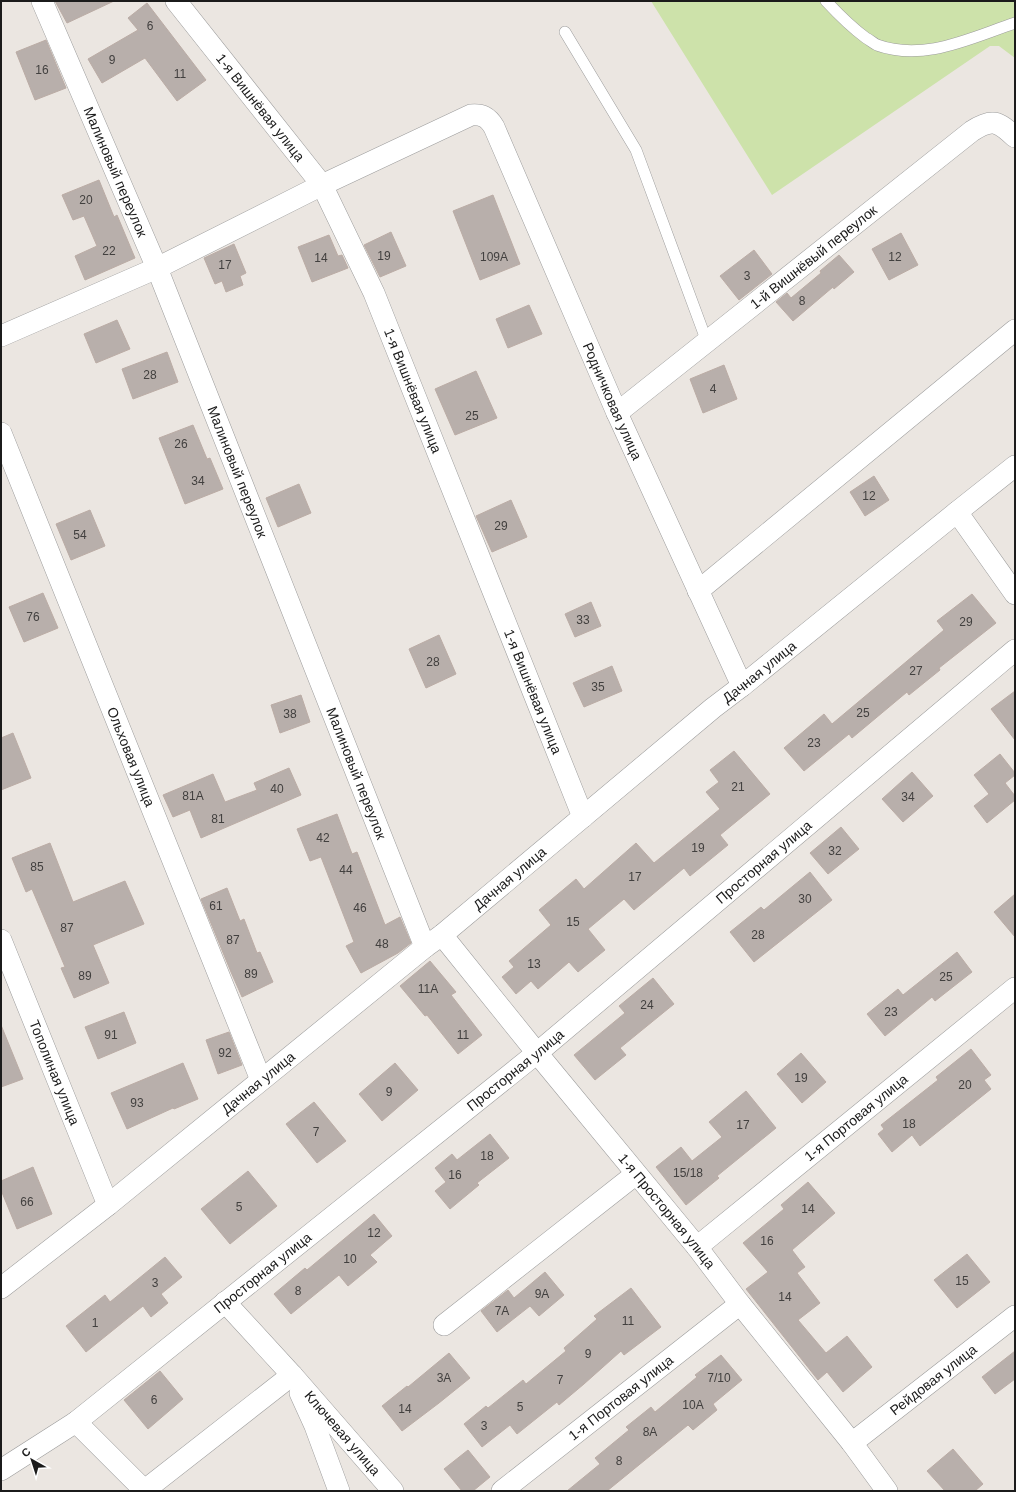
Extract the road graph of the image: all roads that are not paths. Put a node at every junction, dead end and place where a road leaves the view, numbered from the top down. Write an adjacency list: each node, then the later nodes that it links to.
1 (42, 1): 8 (street, Малиновый переулок)
2 (176, 1): 7 (street, 1-я Вишнёвая улица)
3 (826, 1): 4 (lane)
4 (1015, 22)
5 (565, 32): 11 (lane)
6 (1015, 136): 11 (street, 1-й Вишнёвый переулок)
7 (322, 185): 8 (street); 12 (street, Родничковая улица); 20 (street, 1-я Вишнёвая улица)
8 (157, 268): 10 (street); 23 (street, Малиновый переулок)
9 (1015, 330): 16 (street)
10 (1, 336)
11 (707, 342): 12 (street, 1-й Вишнёвый переулок)
12 (617, 414): 16 (street, Родничковая улица)
13 (1, 433): 26 (street, Ольховая улица)
14 (1015, 466): 15 (street, Дачная улица)
15 (957, 512): 17 (street); 19 (street, Дачная улица)
16 (698, 591): 19 (street, Родничковая улица)
17 (1015, 594)
18 (1015, 650): 25 (street, Просторная улица)
19 (742, 686): 20 (street, Дачная улица)
20 (583, 817): 21 (street, Дачная улица)
21 (442, 935): 23 (street, Дачная улица); 25 (street, 1-я Просторная улица)
22 (1, 940): 28 (street, Тополиная улица)
23 (424, 946): 26 (street, Дачная улица)
24 (1015, 988): 29 (street, 1-я Портовая улица)
25 (536, 1053): 27 (street, 1-я Просторная улица); 31 (street, Просторная улица)
26 (261, 1080): 28 (street, Дачная улица)
27 (636, 1174): 29 (street, 1-я Просторная улица); 34 (street)
28 (108, 1205): 30 (street, Дачная улица)
29 (697, 1247): 32 (street, 1-я Просторная улица)
30 (1, 1288)
31 (225, 1302): 35 (street, Ключевая улица); 36 (street, Просторная улица)
32 (740, 1304): 37 (street, 1-я Просторная улица); 42 (street, 1-я Портовая улица)
33 (1015, 1316): 37 (street, Рейдовая улица)
34 (444, 1325)
35 (292, 1375): 39 (street); 40 (street); 41 (street, Ключевая улица)
36 (76, 1422): 38 (street, Просторная улица); 39 (street)
37 (852, 1443): 43 (street, 1-я Просторная улица)
38 (3, 1464)
39 (145, 1490)
40 (339, 1491)
41 (393, 1491)
42 (502, 1491)
43 (887, 1491)

